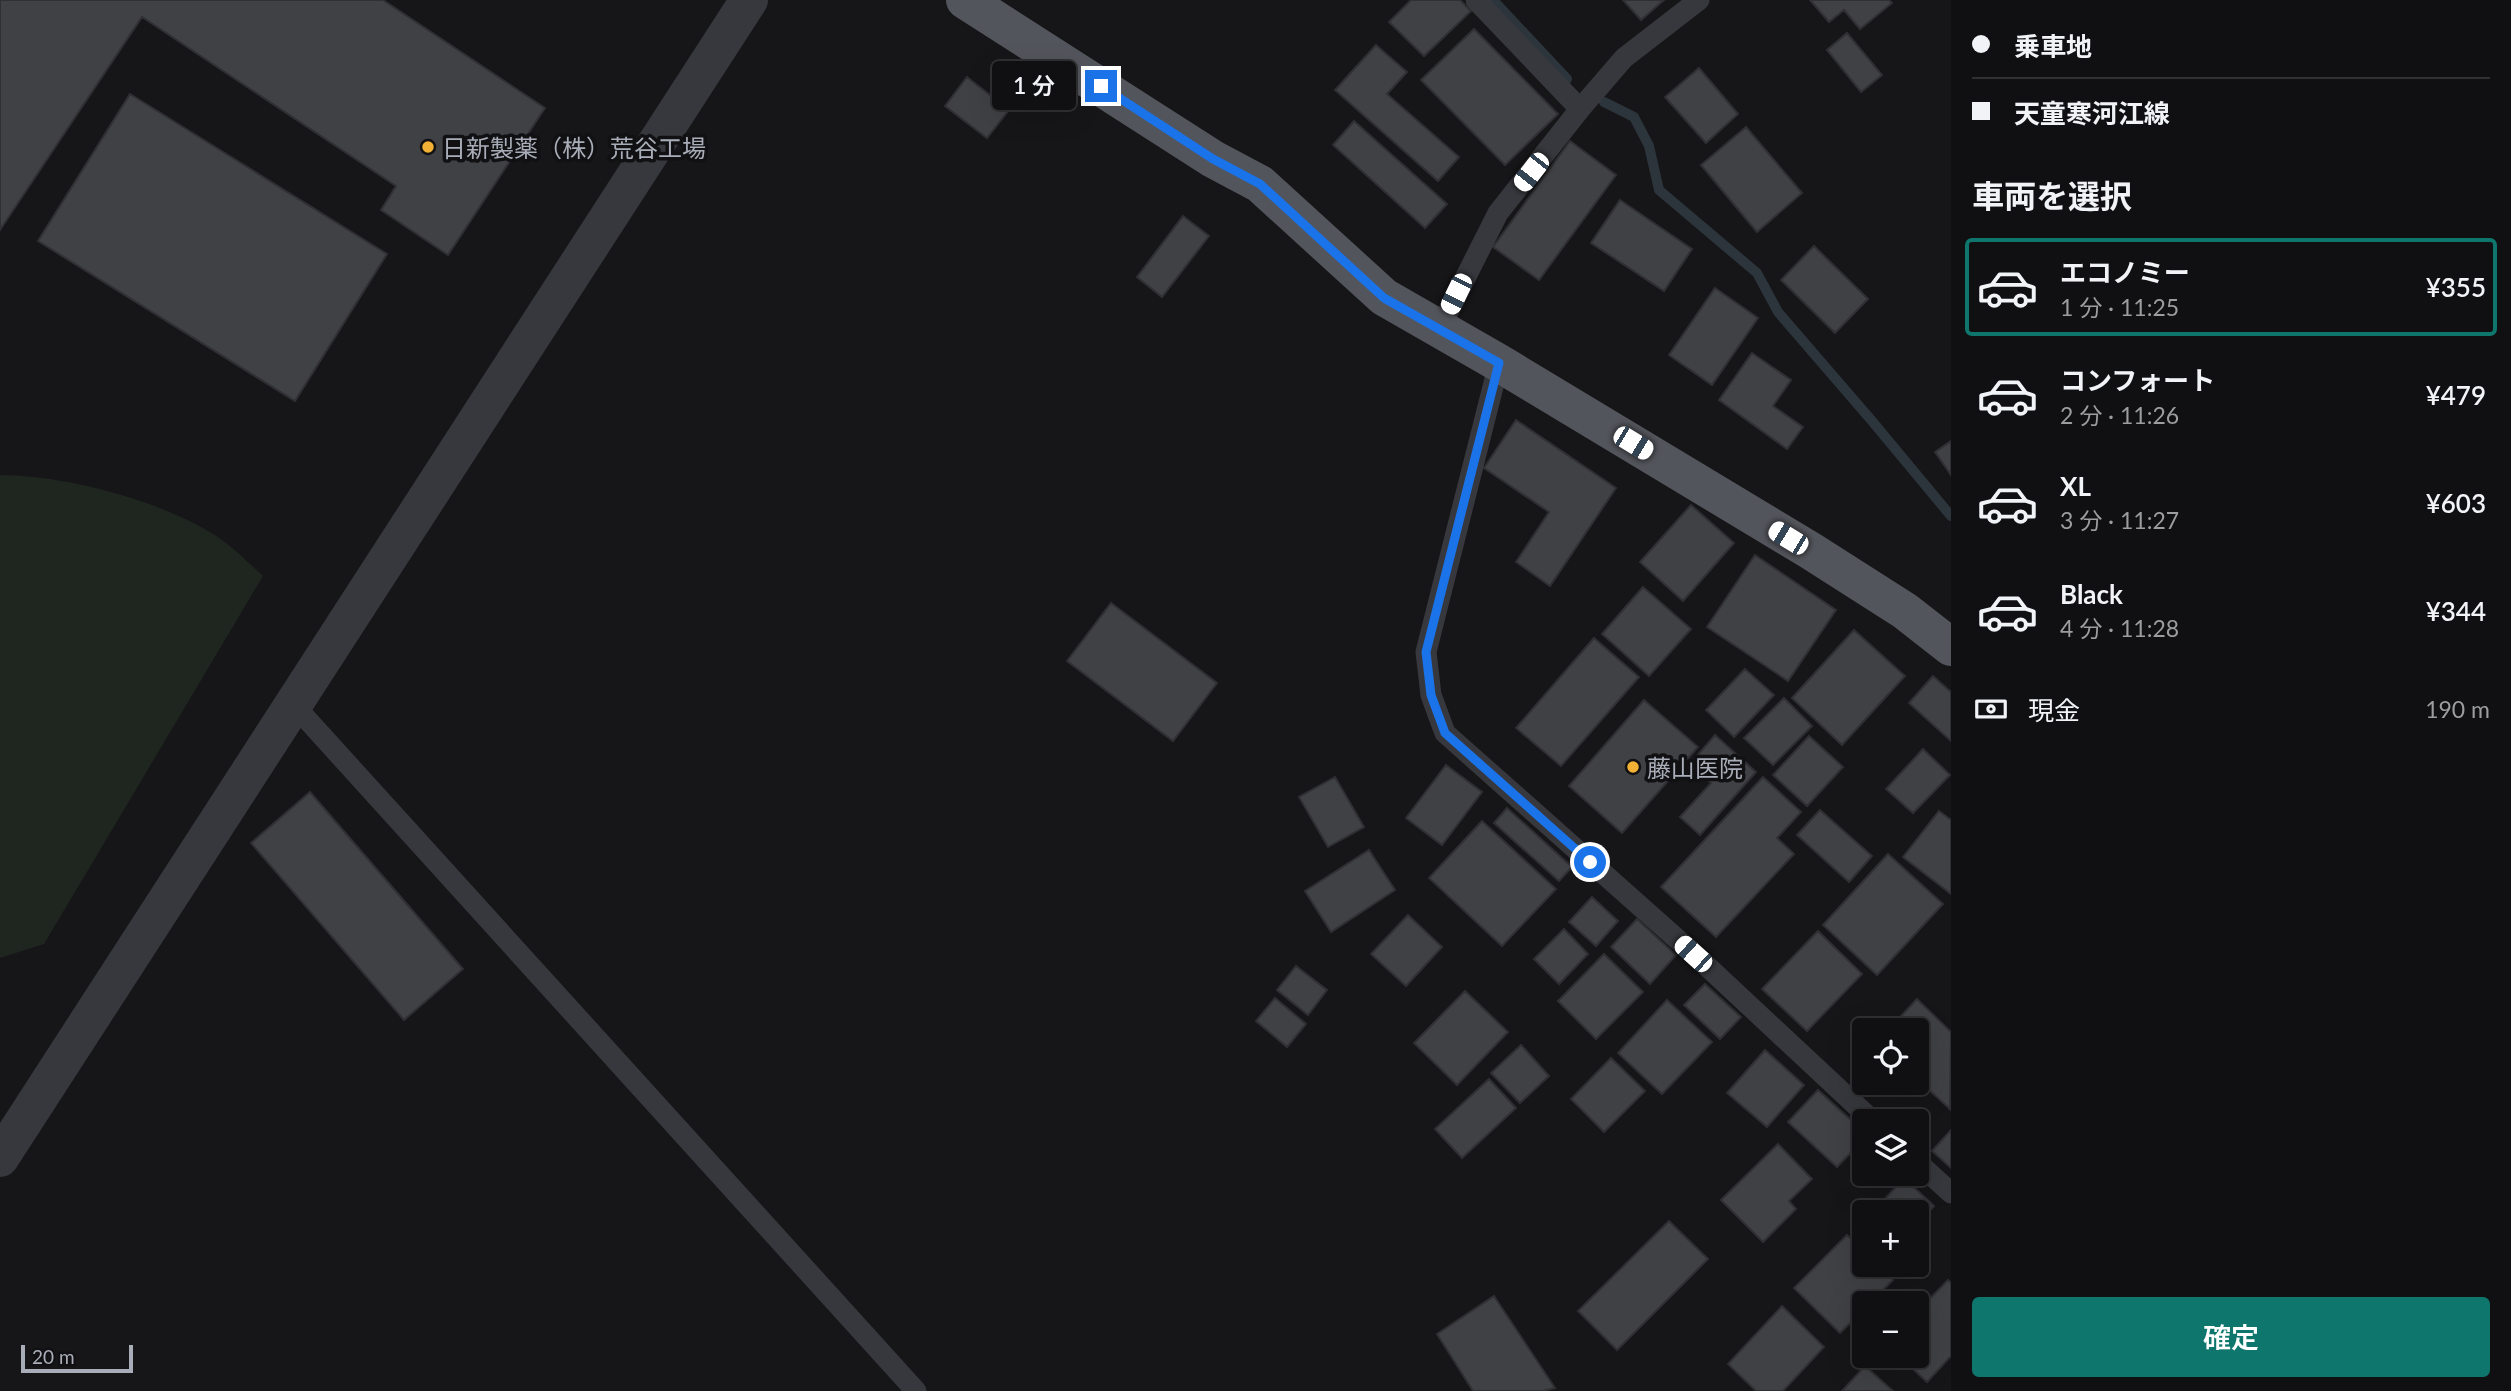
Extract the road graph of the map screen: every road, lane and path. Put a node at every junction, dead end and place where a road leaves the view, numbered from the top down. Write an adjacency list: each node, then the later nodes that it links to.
1 (749, 0): 9 (street)
2 (965, 0): 6 (main road)
3 (1476, 0): 5 (lane)
4 (1699, 0): 5 (lane)
5 (1580, 109): 6 (lane)
6 (1439, 330): 7 (main road)
7 (1499, 363): 8 (main road); 10 (lane)
8 (1951, 647)
9 (294, 705): 11 (street); 15 (lane)
10 (1860, 1109)
11 (12, 1111): 12 (street)
12 (0, 1158)
13 (1929, 1173): 14 (lane)
14 (1951, 1193)
15 (916, 1391)

